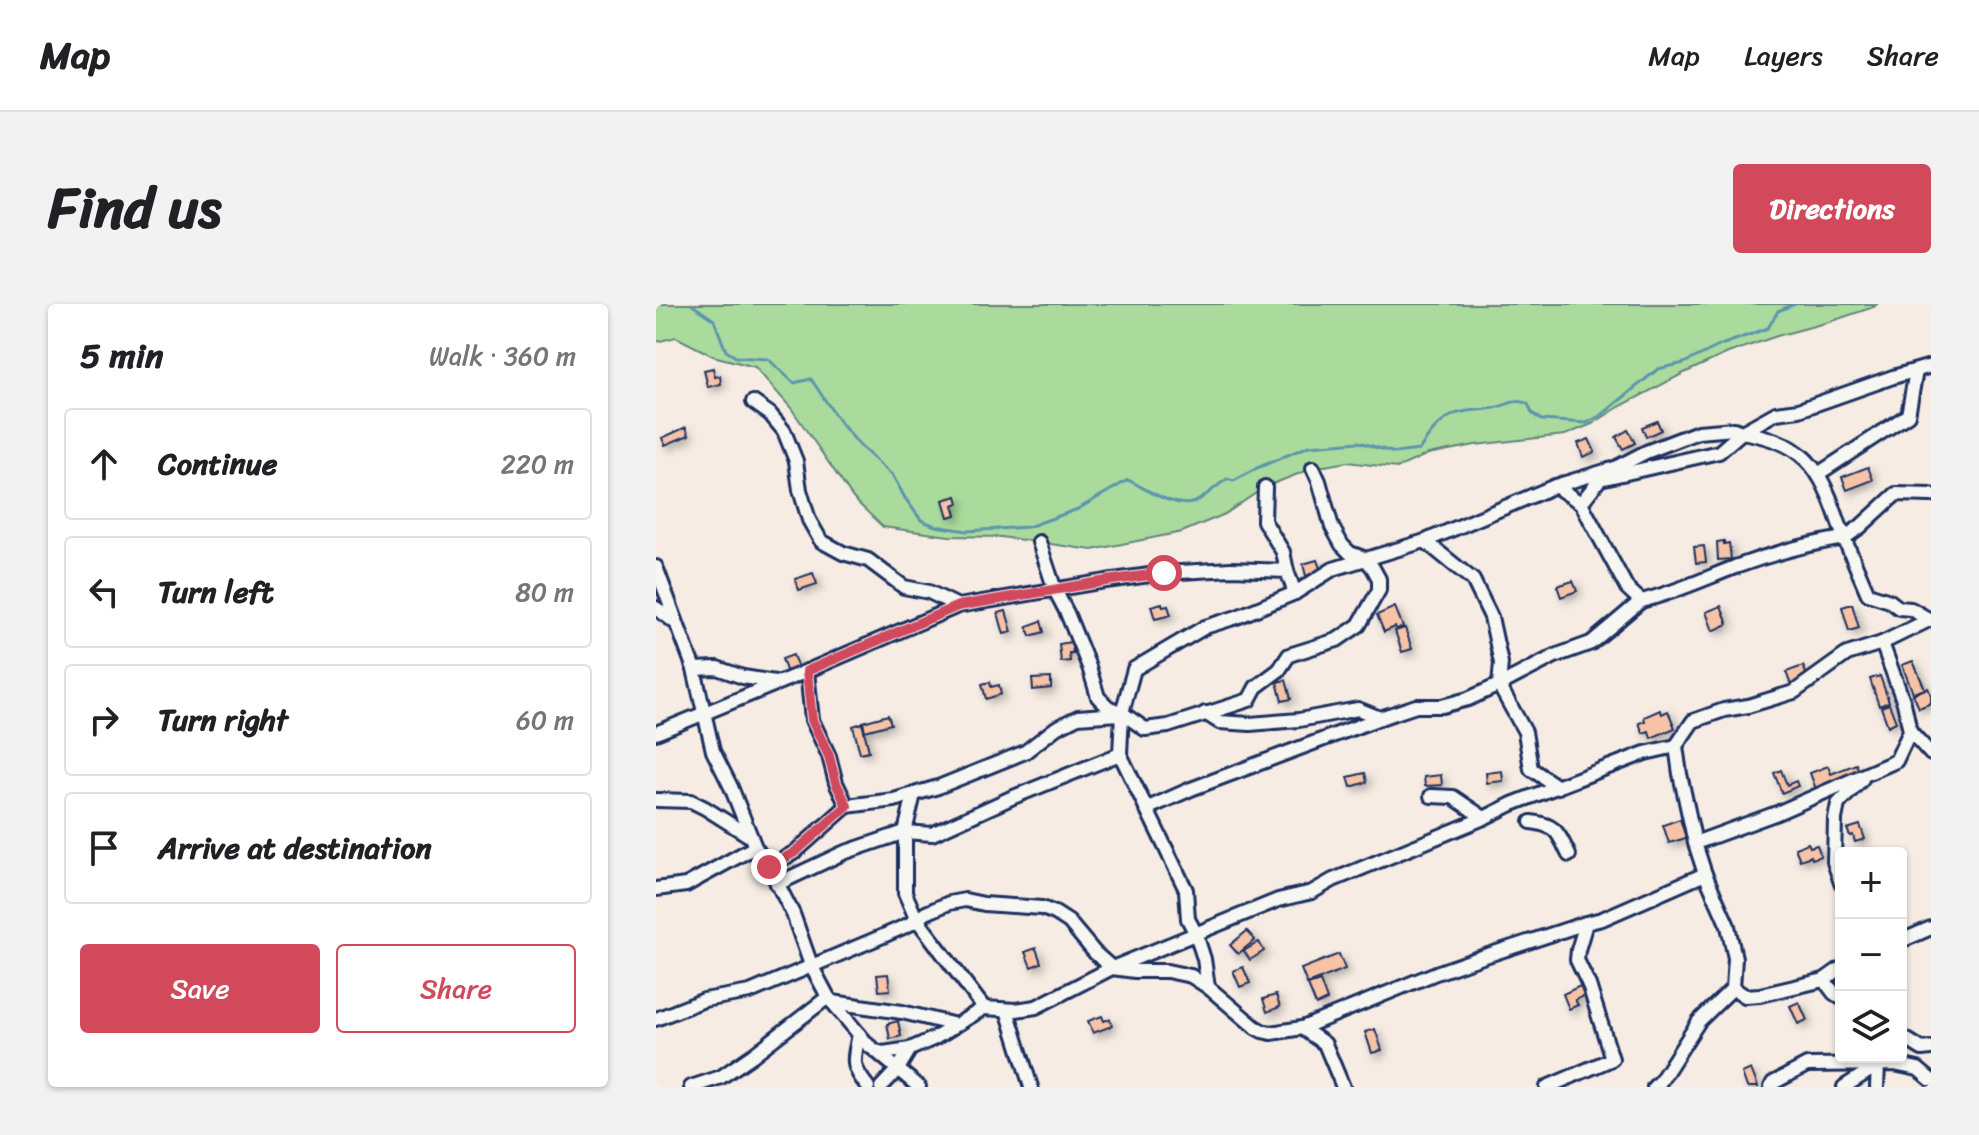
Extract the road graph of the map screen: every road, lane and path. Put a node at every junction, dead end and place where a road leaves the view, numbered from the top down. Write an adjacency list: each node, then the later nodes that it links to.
1 (1931, 366): 2 (street)
2 (1916, 371): 4 (street); 6 (street)
3 (753, 402): 20 (street)
4 (1742, 432): 6 (street); 7 (street); 10 (street)
5 (1313, 468): 14 (street)
6 (1818, 474): 11 (street)
7 (1555, 486): 10 (street); 12 (street)
8 (1265, 487): 16 (street)
9 (1931, 495): 11 (street)
10 (1581, 503): 19 (street)
11 (1844, 538): 19 (street); 22 (street)
12 (1425, 541): 14 (street); 28 (street)
13 (1039, 542): 17 (street)
14 (1366, 559): 18 (street); 30 (street)
15 (656, 567): 23 (street)
16 (1287, 571): 17 (street); 18 (street)
17 (1055, 590): 20 (street); 29 (street)
18 (1295, 593): 29 (street)
19 (1641, 601): 28 (street)
20 (958, 606): 26 (street)
21 (656, 608): 23 (street)
22 (1930, 619): 24 (street)
23 (677, 624): 25 (street)
24 (1882, 643): 33 (street); 36 (street)
25 (694, 669): 27 (street); 31 (street)
26 (807, 671): 27 (street); 44 (street)
27 (779, 683): 31 (street)
28 (1499, 685): 32 (street); 40 (street)
29 (1122, 713): 30 (street); 37 (street); 41 (street)
30 (1205, 713): 32 (street)
31 (705, 714): 34 (street); 49 (street)
32 (1380, 718): 45 (street)
33 (1910, 731): 35 (street); 38 (street); 39 (street)
34 (656, 733)
35 (1931, 742)
36 (1676, 746): 40 (street); 50 (street)
37 (1120, 754): 45 (street); 48 (street)
38 (1931, 754)
39 (1867, 774): 50 (street); 52 (street)
40 (1558, 787): 46 (street)
41 (914, 794): 44 (street); 48 (street)
42 (1431, 796): 46 (street)
43 (656, 800): 49 (street)
44 (847, 806): 53 (street)
45 (1146, 809): 60 (street)
46 (1484, 818): 60 (street)
47 (1531, 822): 51 (street)
48 (905, 832): 55 (street); 57 (street)
49 (753, 842): 53 (street); 56 (street)
50 (1695, 843): 54 (street)
51 (1569, 855)
52 (1835, 865)
53 (769, 867): 55 (street)
54 (1705, 874): 58 (street); 67 (street)
55 (777, 884): 62 (street)
56 (656, 889)
57 (916, 918): 62 (street); 63 (street); 70 (street)
58 (1586, 923): 74 (street); 91 (street)
59 (1931, 928): 61 (street)
60 (1196, 934): 63 (street); 66 (street)
61 (1907, 938)
62 (811, 965): 69 (street); 72 (street)
63 (1112, 968): 66 (street); 71 (street)
64 (1835, 972): 65 (street)
65 (1824, 980): 67 (street); 68 (street)
66 (1208, 987): 74 (street)
67 (1733, 988): 92 (street)
68 (1835, 994)
69 (830, 999): 73 (street); 75 (street); 84 (street)
70 (984, 1008): 71 (street); 73 (street)
71 (1007, 1010): 82 (street)
72 (656, 1019)
73 (956, 1025): 78 (street)
74 (1302, 1028): 90 (street)
75 (859, 1034): 79 (street); 85 (street)
76 (1907, 1040): 77 (street)
77 (1931, 1048)
78 (910, 1049): 79 (street); 81 (street)
79 (876, 1051): 81 (street)
80 (1878, 1065): 83 (street); 93 (street); 94 (street); 95 (street)
81 (898, 1069): 86 (street); 87 (street)
82 (1027, 1071): 88 (street); 89 (street)
83 (1931, 1080)
84 (691, 1087)
85 (868, 1087)
86 (881, 1087)
87 (919, 1087)
88 (1019, 1087)
89 (1031, 1087)
90 (1343, 1087)
91 (1547, 1087)
92 (1654, 1087)
93 (1771, 1087)
94 (1844, 1087)
95 (1877, 1087)

